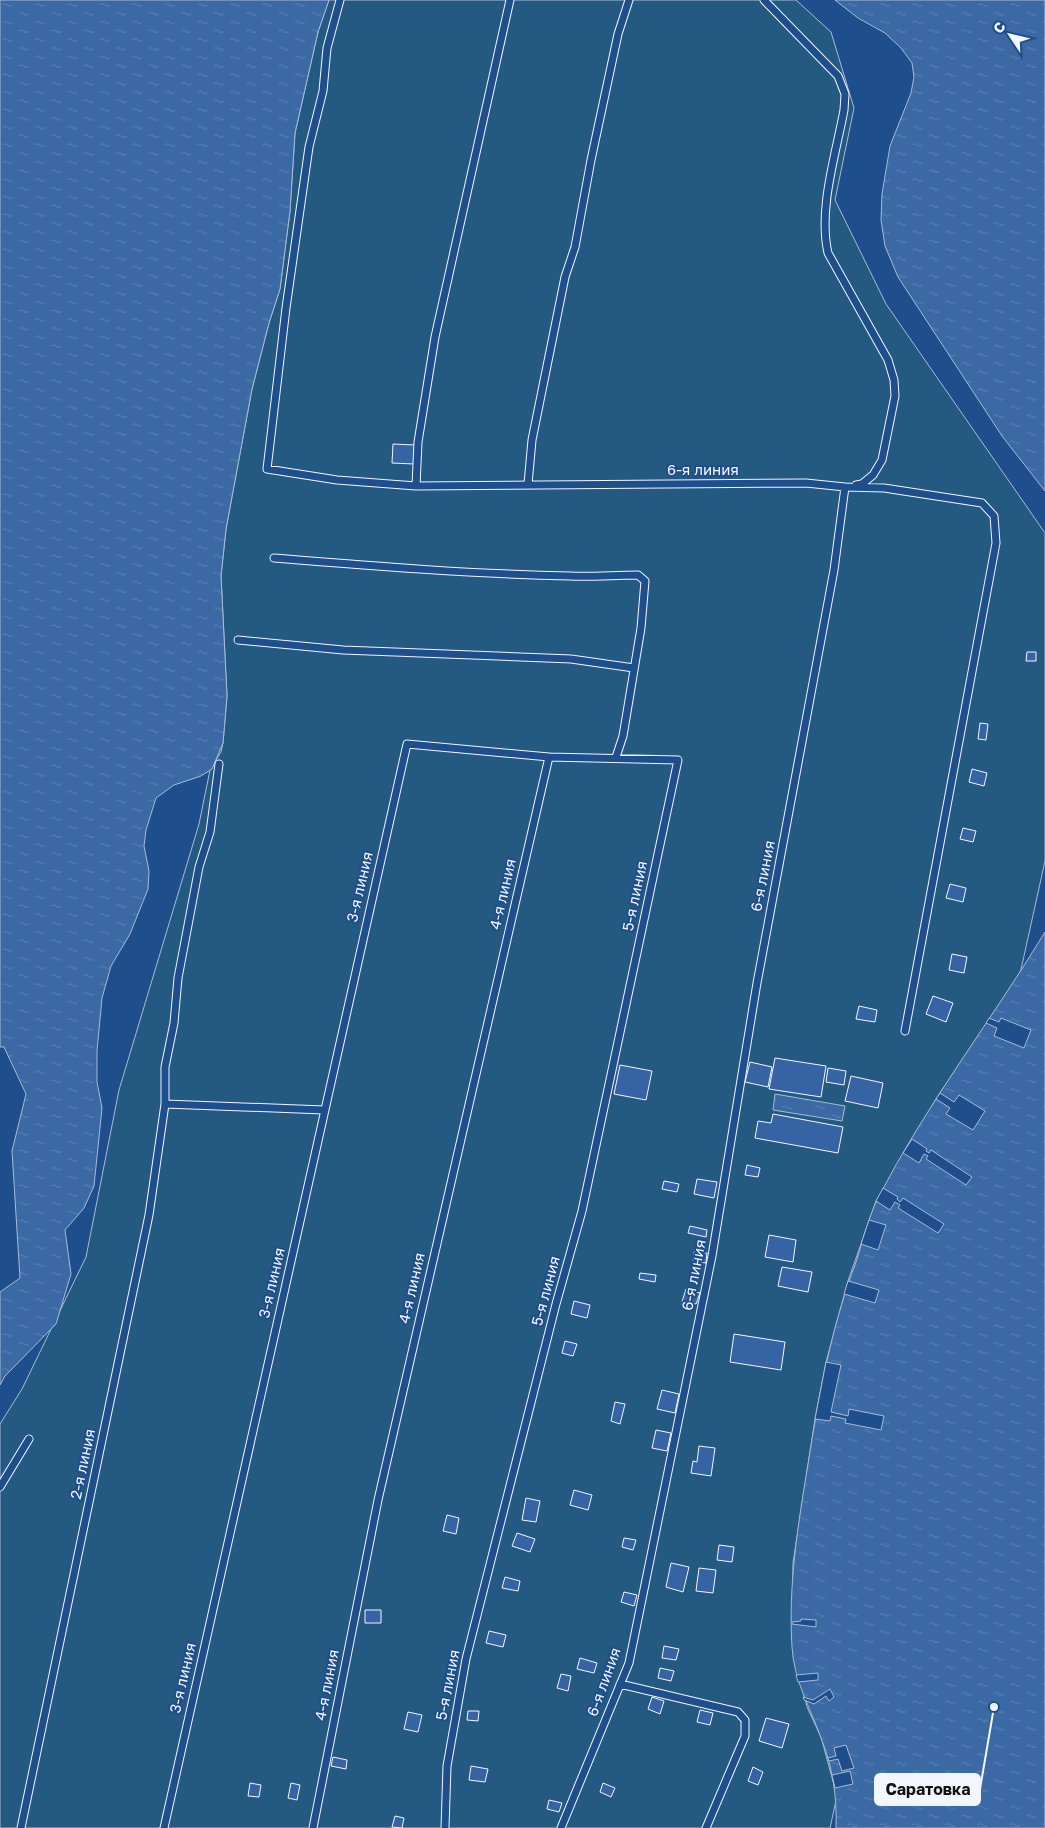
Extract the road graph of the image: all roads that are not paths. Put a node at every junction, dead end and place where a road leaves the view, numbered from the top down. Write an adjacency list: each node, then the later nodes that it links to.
1 (340, 0): 6 (lane, 6-я линия)
2 (510, 0): 6 (lane)
3 (629, 0): 5 (lane)
4 (764, 0): 7 (lane)
5 (528, 484): 6 (lane, 6-я линия); 7 (lane, 6-я линия)
6 (416, 486)
7 (845, 486): 14 (lane); 19 (lane, 6-я линия)
8 (274, 558): 10 (lane)
9 (238, 640): 10 (lane)
10 (634, 668): 12 (lane)
11 (549, 757): 12 (lane); 16 (lane, 3-я линия); 22 (lane, 4-я линия)
12 (616, 757): 23 (lane, 5-я линия)
13 (219, 764): 15 (lane, 2-я линия)
14 (905, 1031)
15 (165, 1104): 16 (lane); 20 (lane, 2-я линия)
16 (324, 1110): 21 (lane, 3-я линия)
17 (29, 1439): 18 (lane)
18 (0, 1487)
19 (620, 1684): 24 (lane, 6-я линия); 25 (lane)
20 (21, 1828)
21 (164, 1828)
22 (313, 1828)
23 (446, 1828)
24 (561, 1828)
25 (706, 1828)

